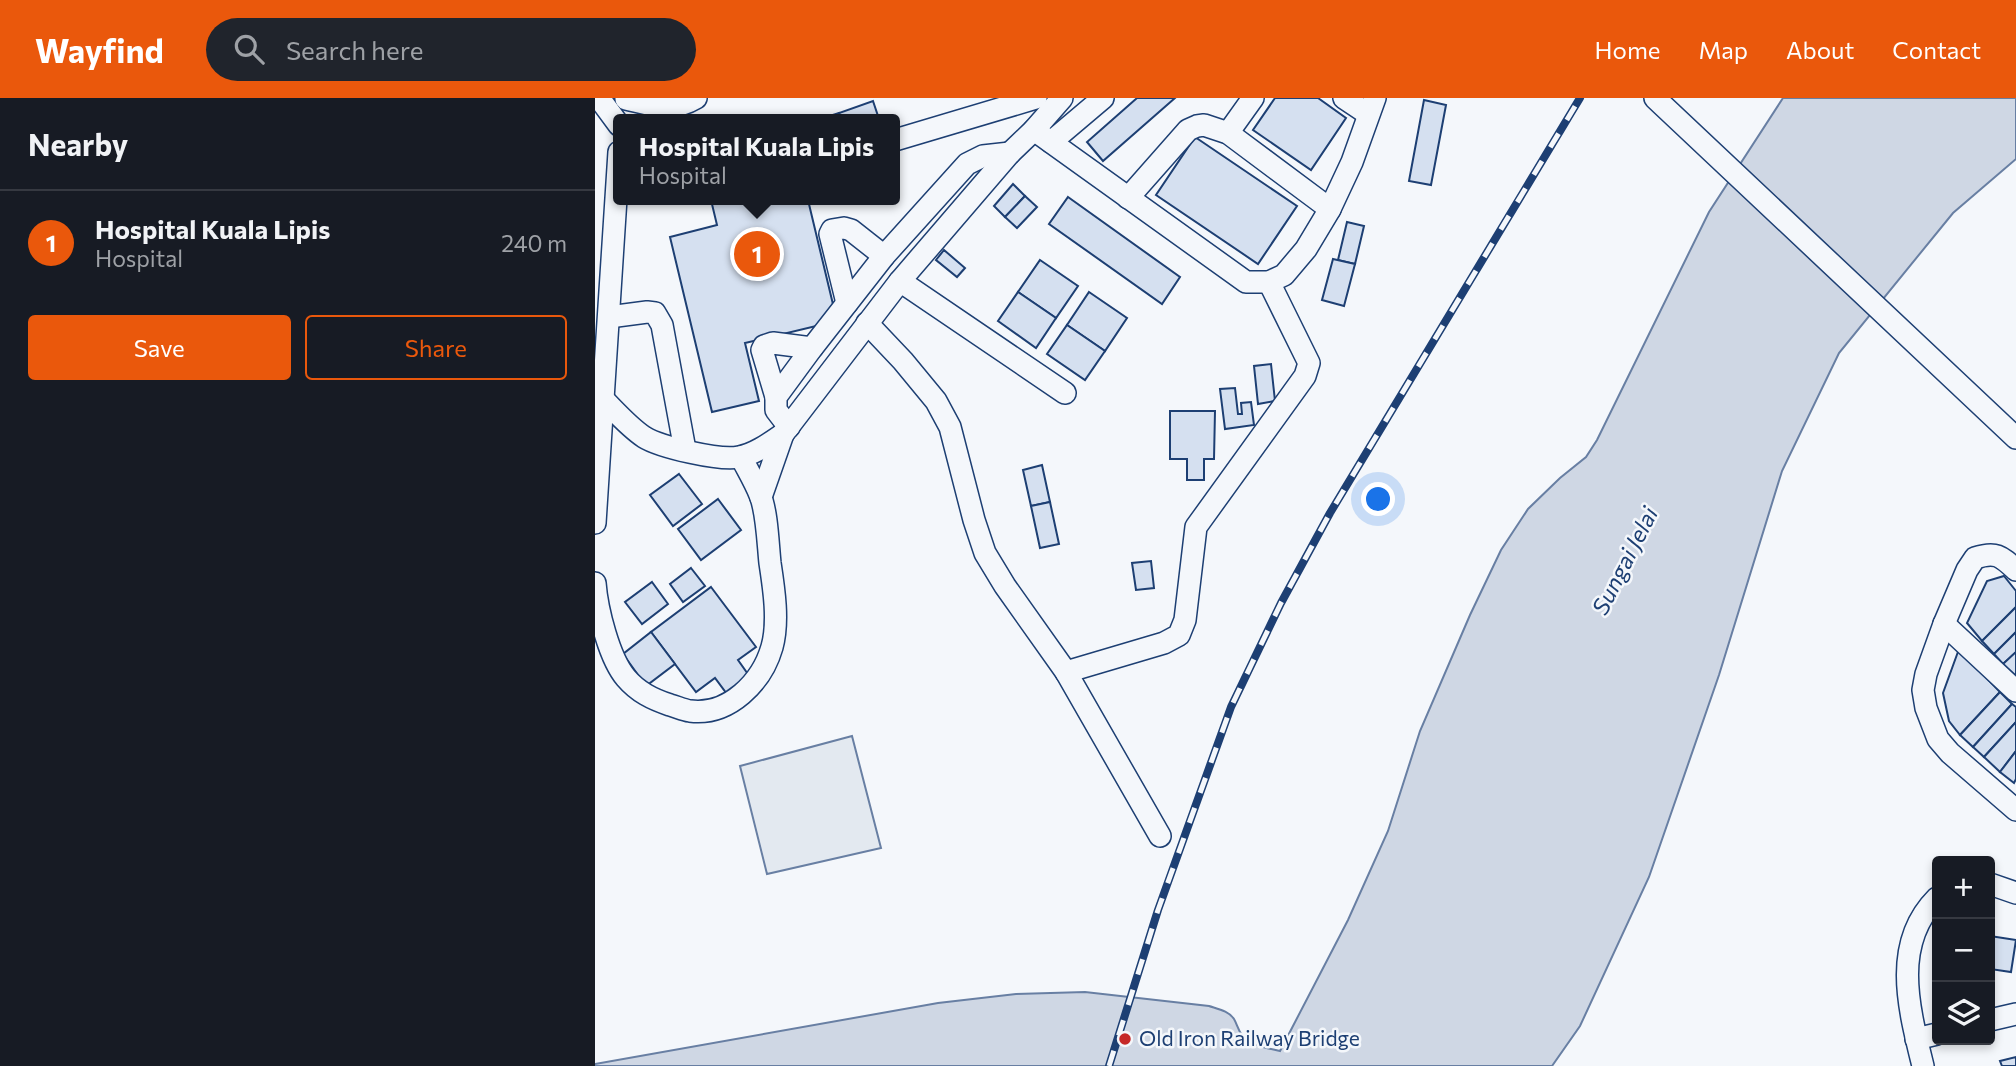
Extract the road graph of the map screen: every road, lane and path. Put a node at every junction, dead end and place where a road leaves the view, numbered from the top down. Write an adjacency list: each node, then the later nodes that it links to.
1 (599, 98): 11 (street)
2 (696, 98): 9 (street)
3 (1036, 98): 14 (street)
4 (1062, 98): 13 (street)
5 (1103, 98): 13 (street)
6 (1253, 98): 12 (street)
7 (1344, 98): 10 (street)
8 (1658, 99): 30 (street)
9 (624, 105)
10 (1371, 106): 18 (street)
11 (613, 117)
12 (1228, 133): 16 (street); 18 (street)
13 (1043, 136): 15 (street); 16 (street)
14 (900, 139)
15 (1010, 153): 19 (street); 20 (street)
16 (1128, 198): 21 (street)
17 (616, 205): 23 (street)
18 (1330, 209): 21 (street)
19 (884, 256): 22 (street); 22 (street)
20 (900, 281): 24 (street); 26 (street)
21 (1269, 282): 38 (street)
22 (847, 303): 25 (street)
23 (609, 317): 28 (street); 31 (street)
24 (867, 323): 29 (street); 38 (street)
25 (812, 348): 27 (street); 27 (street)
26 (1065, 393)
27 (776, 397): 29 (street)
28 (603, 400): 31 (street); 34 (street)
29 (786, 431): 32 (street); 33 (street)
30 (2016, 438)
31 (685, 450): 32 (street)
32 (741, 457): 33 (street)
33 (761, 497): 36 (street)
34 (595, 523)
35 (2016, 570): 37 (street)
36 (595, 583)
37 (1944, 624): 39 (street); 40 (street)
38 (1066, 672): 41 (street)
39 (2016, 691)
40 (2016, 810)
41 (1160, 836)
42 (1995, 886): 43 (street)
43 (2016, 893)
44 (1932, 903): 48 (street)
45 (2016, 1014): 46 (street)
46 (1995, 1019)
47 (1932, 1035): 48 (street)
48 (1916, 1039): 49 (street)
49 (1923, 1066)

